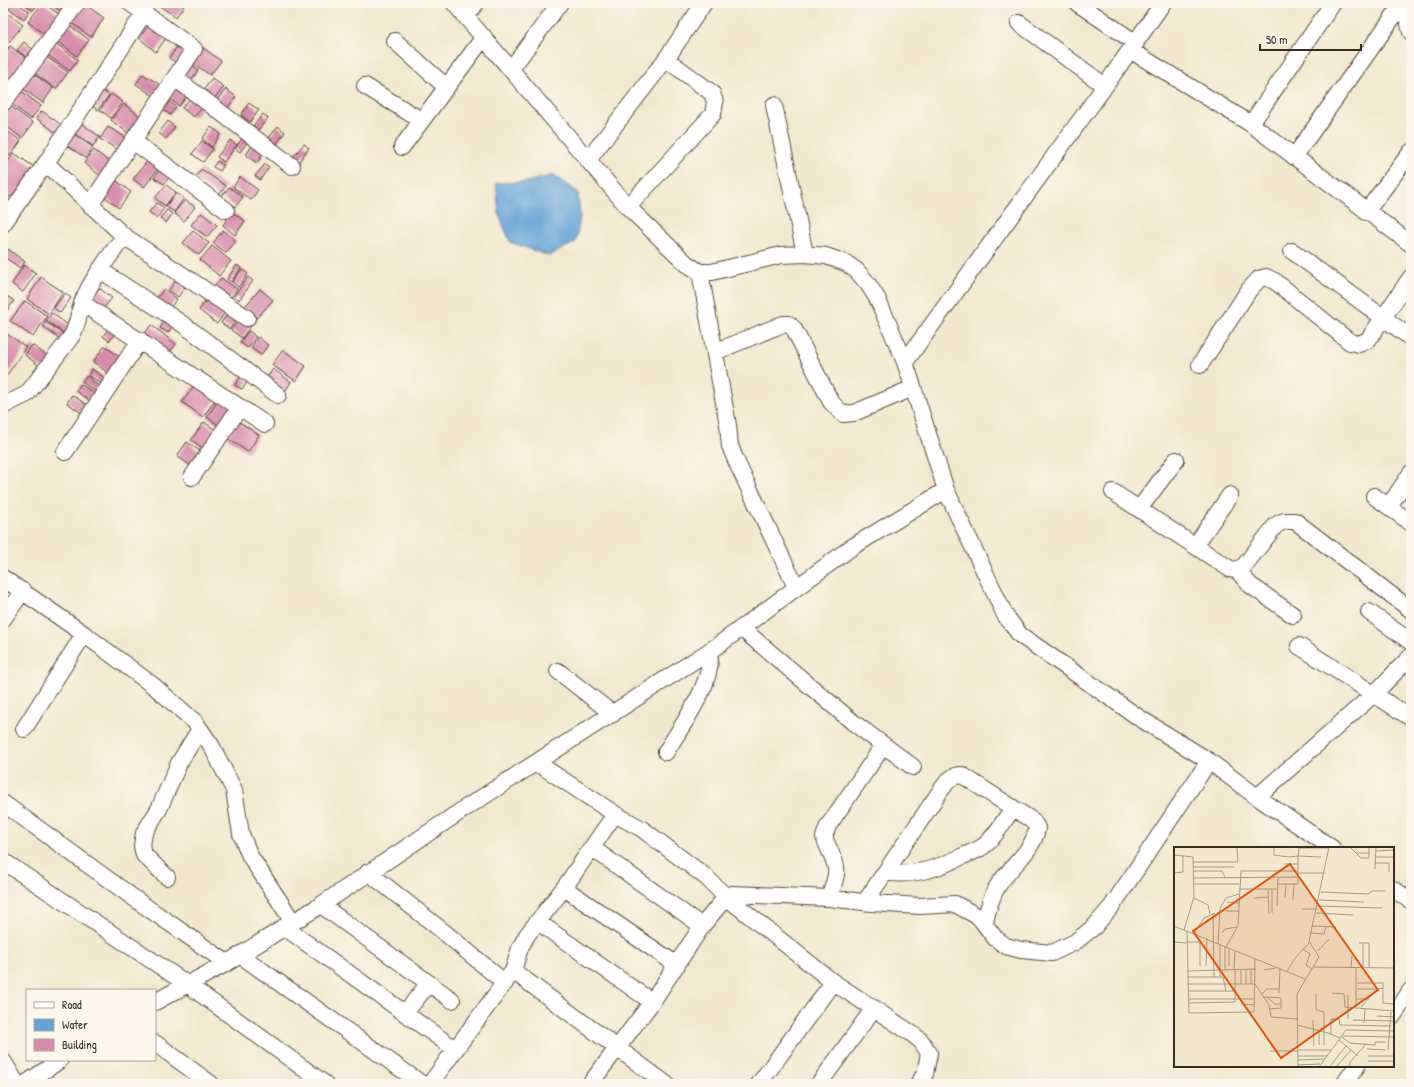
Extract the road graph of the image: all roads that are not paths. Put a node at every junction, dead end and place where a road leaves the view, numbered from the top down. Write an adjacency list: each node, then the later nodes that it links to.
1 (77, 3): 25 (street)
2 (130, 3): 12 (street)
3 (454, 3): 13 (street)
4 (476, 3): 13 (street)
5 (560, 3): 20 (street)
6 (704, 3): 19 (street)
7 (1077, 3): 11 (street)
8 (1164, 3): 18 (street)
9 (1333, 3): 28 (street)
10 (1403, 3): 15 (street); 32 (street)
11 (1097, 8): 18 (street)
12 (144, 13): 21 (street); 34 (street)
13 (466, 16): 16 (street)
14 (1019, 23): 23 (street)
15 (1411, 32)
16 (484, 37): 20 (street); 24 (street)
17 (395, 41): 24 (street)
18 (1133, 46): 23 (street); 28 (street)
19 (666, 58): 33 (street); 37 (street)
20 (511, 69): 33 (street)
21 (175, 78): 29 (street); 35 (street)
22 (365, 86): 27 (street)
23 (1105, 86): 54 (street)
24 (446, 87): 27 (street)
25 (3, 103)
26 (774, 105): 44 (street)
27 (421, 120): 30 (street)
28 (1250, 124): 32 (street)
29 (133, 141): 36 (street); 38 (street)
30 (402, 147)
31 (1411, 152): 39 (street)
32 (1294, 156): 39 (street)
33 (588, 160): 37 (street)
34 (46, 163): 36 (street); 40 (street)
35 (292, 166)
36 (90, 205): 41 (street)
37 (628, 207): 46 (street)
38 (226, 210)
39 (1366, 212): 42 (street)
40 (3, 224)
41 (124, 236): 45 (street); 50 (street)
42 (1411, 244)
43 (1292, 252): 49 (street)
44 (805, 254): 46 (street); 54 (street)
45 (100, 270): 48 (street); 57 (street)
46 (700, 272): 53 (street)
47 (1411, 277): 49 (street)
48 (82, 302): 52 (street); 58 (street)
49 (1383, 317): 51 (street); 55 (street)
50 (247, 318)
51 (1411, 338)
52 (140, 340): 59 (street); 61 (street)
53 (715, 352): 56 (street); 75 (street)
54 (905, 362): 56 (street)
55 (1200, 365)
56 (913, 388): 65 (street)
57 (278, 395)
58 (3, 406)
59 (240, 407): 60 (street); 64 (street)
60 (265, 424)
61 (65, 452)
62 (1176, 460): 70 (street)
63 (1411, 473): 69 (street)
64 (192, 477)
65 (946, 490): 75 (street); 94 (street)
66 (1113, 492): 70 (street)
67 (1230, 495): 72 (street)
68 (1374, 496): 69 (street)
69 (1389, 506): 71 (street)
70 (1140, 509): 72 (street)
71 (1411, 523)
72 (1195, 546): 73 (street)
73 (1237, 570): 77 (street); 79 (street)
74 (3, 578): 76 (street)
75 (796, 587): 81 (street)
76 (23, 591): 80 (street); 82 (street)
77 (1411, 610)
78 (1369, 612): 85 (street)
79 (1293, 615)
80 (3, 619)
81 (741, 628): 84 (street); 92 (street)
82 (84, 634): 90 (street); 91 (street)
83 (1299, 646): 87 (street)
84 (710, 651): 88 (street); 93 (street)
85 (1411, 654): 87 (street)
86 (558, 671): 88 (street)
87 (1375, 693): 89 (street); 97 (street)
88 (613, 714): 95 (street)
89 (1411, 718)
90 (24, 729)
91 (200, 730): 106 (street); 116 (street)
92 (883, 746): 96 (street); 110 (street)
93 (666, 752)
94 (1209, 762): 97 (street); 115 (street)
95 (537, 763): 100 (street); 104 (street)
96 (913, 767)
97 (1257, 797): 101 (street)
98 (3, 803): 118 (street)
99 (1013, 808): 105 (street); 105 (street); 115 (street)
100 (615, 814): 102 (street); 109 (street)
101 (1331, 847)
102 (592, 848): 107 (street); 117 (street)
103 (3, 861): 123 (street)
104 (368, 872): 113 (street); 120 (street)
105 (886, 872): 112 (street)
106 (167, 877)
107 (564, 888): 114 (street); 119 (street)
108 (1394, 890): 111 (street)
109 (726, 897): 110 (street); 117 (street); 121 (street)
110 (829, 898): 112 (street)
111 (1411, 901)
112 (865, 902): 115 (street)
113 (321, 905): 116 (street); 122 (street)
114 (538, 922): 120 (street); 127 (street)
115 (985, 922)
116 (289, 924): 118 (street); 129 (street)
117 (702, 926): 119 (street)
118 (233, 959): 123 (street); 141 (street)
119 (677, 965): 127 (street)
120 (509, 977): 132 (street); 133 (street)
121 (833, 982): 128 (street); 145 (street)
122 (429, 983): 125 (street); 129 (street)
123 (187, 984): 126 (street); 140 (street)
124 (1411, 990): 130 (street)
125 (452, 1000)
126 (156, 1001)
127 (652, 1002): 132 (street)
128 (874, 1008): 146 (street); 147 (street)
129 (405, 1013): 133 (street)
130 (1394, 1015)
131 (156, 1044): 139 (street)
132 (616, 1048): 143 (street); 144 (street)
133 (455, 1049): 142 (street)
134 (3, 1061): 137 (street)
135 (59, 1061): 138 (street)
136 (1356, 1067): 148 (street)
137 (17, 1084)
138 (26, 1084)
139 (211, 1084)
140 (325, 1084)
141 (422, 1084)
142 (430, 1084)
143 (590, 1084)
144 (666, 1084)
145 (759, 1084)
146 (819, 1084)
147 (918, 1084)
148 (1344, 1084)

